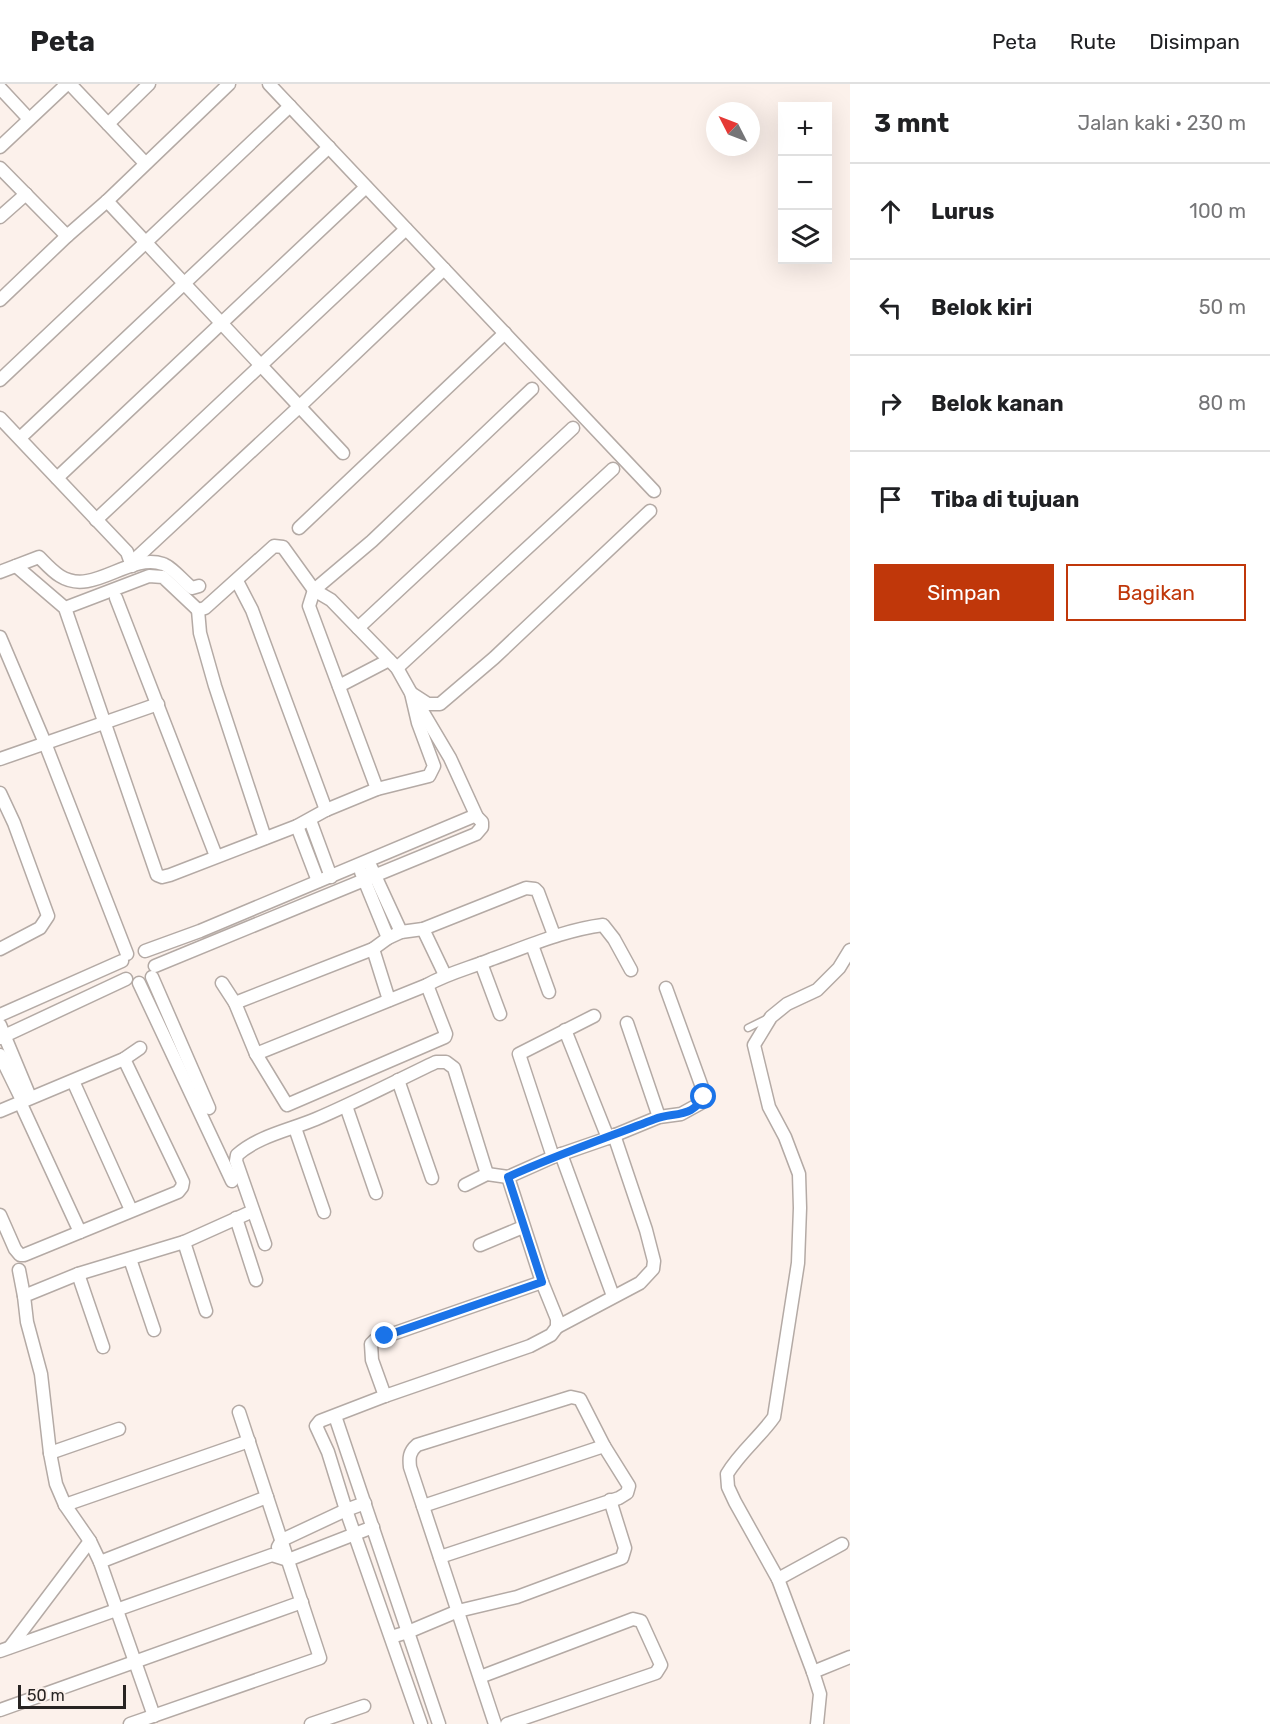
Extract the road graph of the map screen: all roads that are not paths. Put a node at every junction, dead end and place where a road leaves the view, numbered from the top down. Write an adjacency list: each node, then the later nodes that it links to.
1 (68, 84): 7 (street); 8 (street)
2 (149, 84): 8 (street)
3 (229, 84): 11 (street)
4 (269, 84): 6 (street)
5 (0, 87): 7 (street)
6 (290, 106): 10 (street); 19 (street)
7 (29, 119): 9 (street)
8 (108, 124): 11 (street)
9 (0, 147)
10 (328, 147): 13 (street); 21 (street)
11 (145, 163): 15 (street)
12 (0, 168): 14 (street)
13 (366, 187): 17 (street); 23 (street)
14 (26, 194): 16 (street); 18 (street)
15 (107, 201): 18 (street); 19 (street)
16 (0, 217)
17 (406, 229): 20 (street); 25 (street)
18 (67, 236): 22 (street)
19 (146, 243): 21 (street); 26 (street)
20 (444, 269): 24 (street); 28 (street)
21 (184, 283): 23 (street); 31 (street)
22 (0, 300)
23 (222, 324): 25 (street); 34 (street)
24 (505, 333): 35 (street); 38 (street)
25 (261, 366): 28 (street); 37 (street)
26 (0, 380)
27 (532, 389): 44 (street)
28 (299, 407): 32 (street); 39 (street)
29 (0, 418): 31 (street)
30 (573, 428): 48 (street)
31 (20, 438): 34 (street)
32 (343, 453)
33 (613, 470): 50 (street)
34 (57, 478): 37 (street)
35 (654, 491)
36 (650, 511): 52 (street)
37 (96, 520): 39 (street)
38 (299, 528)
39 (132, 564): 40 (street); 43 (street)
40 (16, 566): 41 (street); 46 (street)
41 (0, 572)
42 (237, 581): 44 (street); 47 (street); 59 (street)
43 (199, 586)
44 (314, 590): 48 (street); 51 (street)
45 (116, 598): 53 (street)
46 (65, 608): 47 (street); 54 (street)
47 (198, 610): 63 (street)
48 (358, 628): 50 (street)
49 (0, 638): 55 (street)
50 (393, 664): 51 (street); 52 (street)
51 (339, 686): 57 (street)
52 (411, 693): 57 (street); 60 (street)
53 (158, 704): 54 (street); 64 (street)
54 (106, 723): 55 (street); 64 (street)
55 (45, 743): 56 (street); 78 (street)
56 (0, 759)
57 (377, 789): 59 (street)
58 (0, 793): 74 (street)
59 (326, 810): 61 (street)
60 (477, 817): 65 (street); 67 (street)
61 (310, 820): 62 (street); 66 (street)
62 (297, 826): 63 (street); 68 (street)
63 (265, 838): 64 (street)
64 (216, 856)
65 (364, 863): 66 (street); 67 (street)
66 (331, 876): 68 (street)
67 (368, 877): 70 (street); 72 (street); 81 (street)
68 (318, 881): 77 (street)
69 (423, 928): 70 (street); 71 (street); 82 (street)
70 (401, 932): 72 (street)
71 (554, 935): 73 (street); 80 (street)
72 (388, 938): 75 (street)
73 (532, 945): 79 (street); 88 (street)
74 (0, 948)
75 (373, 949): 89 (street); 90 (street)
76 (850, 950): 94 (street)
77 (145, 951): 78 (street); 81 (street)
78 (124, 957): 83 (street); 92 (street)
79 (481, 963): 82 (street); 91 (street)
80 (631, 970)
81 (153, 972): 84 (street); 107 (street)
82 (445, 975): 86 (street)
83 (126, 979): 84 (street); 98 (street)
84 (139, 983): 116 (street)
85 (222, 983): 90 (street)
86 (428, 985): 89 (street); 100 (street)
87 (666, 988): 109 (street)
88 (549, 992)
89 (389, 1000): 100 (street)
90 (235, 1003): 100 (street)
91 (500, 1014)
92 (0, 1015)
93 (594, 1016): 97 (street)
94 (771, 1017): 96 (lane); 162 (street)
95 (627, 1023): 109 (street)
96 (748, 1028)
97 (565, 1030): 111 (street); 112 (street)
98 (2, 1033): 105 (street)
99 (140, 1048): 102 (street)
100 (256, 1054)
101 (0, 1055): 105 (street)
102 (124, 1059): 104 (street); 119 (street)
103 (398, 1080): 106 (street); 113 (street); 115 (street)
104 (73, 1081): 105 (street); 119 (street)
105 (24, 1100): 108 (street); 125 (street)
106 (346, 1106): 110 (street); 118 (street)
107 (209, 1108)
108 (0, 1111)
109 (659, 1117): 111 (street)
110 (295, 1128): 120 (street); 121 (street)
111 (611, 1137): 112 (street); 135 (street)
112 (557, 1155): 114 (street); 135 (street)
113 (487, 1174): 114 (street); 117 (street)
114 (508, 1177): 124 (street)
115 (432, 1178)
116 (232, 1181)
117 (465, 1185)
118 (376, 1193)
119 (131, 1210): 125 (street)
120 (252, 1211): 123 (street); 127 (street)
121 (324, 1212)
122 (0, 1215): 125 (street)
123 (236, 1218): 126 (street); 132 (street)
124 (523, 1227): 128 (street); 133 (street)
125 (80, 1232)
126 (184, 1242): 129 (street); 136 (street)
127 (265, 1244)
128 (480, 1245)
129 (130, 1259): 131 (street); 138 (street)
130 (19, 1270): 134 (street)
131 (78, 1275): 134 (street); 139 (street)
132 (256, 1280)
133 (542, 1282): 137 (street); 140 (street)
134 (24, 1296): 146 (street)
135 (613, 1296): 137 (street)
136 (206, 1311)
137 (557, 1327): 140 (street)
138 (154, 1330)
139 (103, 1347)
140 (385, 1396): 142 (street)
141 (239, 1412): 144 (street)
142 (335, 1416): 149 (street); 152 (street)
143 (119, 1430): 146 (street)
144 (249, 1441): 147 (street); 150 (street)
145 (604, 1446): 148 (street); 151 (street); 151 (street)
146 (50, 1453): 150 (street)
147 (267, 1497): 155 (street); 161 (street)
148 (610, 1500): 159 (street); 165 (street)
149 (365, 1503): 152 (street); 153 (street)
150 (65, 1505): 156 (street)
151 (423, 1506): 159 (street)
152 (346, 1510): 154 (street); 155 (street)
153 (373, 1527): 154 (street); 166 (street)
154 (354, 1534): 160 (street); 167 (street)
155 (282, 1540): 158 (street); 160 (street)
156 (90, 1541): 161 (street); 168 (street)
157 (842, 1544): 162 (street)
158 (272, 1555): 160 (street); 164 (street)
159 (440, 1557): 165 (street)
160 (288, 1560): 163 (street)
161 (100, 1562): 164 (street)
162 (778, 1579): 171 (street)
163 (302, 1602): 170 (street); 175 (street)
164 (116, 1610): 168 (street); 170 (street)
165 (458, 1611): 166 (street); 172 (street)
166 (408, 1632): 167 (street); 180 (street)
167 (391, 1637): 179 (street)
168 (5, 1649)
169 (850, 1657): 171 (street)
170 (134, 1662): 174 (street); 175 (street)
171 (813, 1672): 183 (street)
172 (480, 1677): 181 (street); 182 (street)
173 (364, 1707): 176 (street)
174 (0, 1710)
175 (154, 1716): 177 (street)
176 (341, 1719): 178 (street)
177 (130, 1724)
178 (311, 1724)
179 (421, 1724)
180 (439, 1724)
181 (495, 1724)
182 (507, 1724)
183 (817, 1724)

